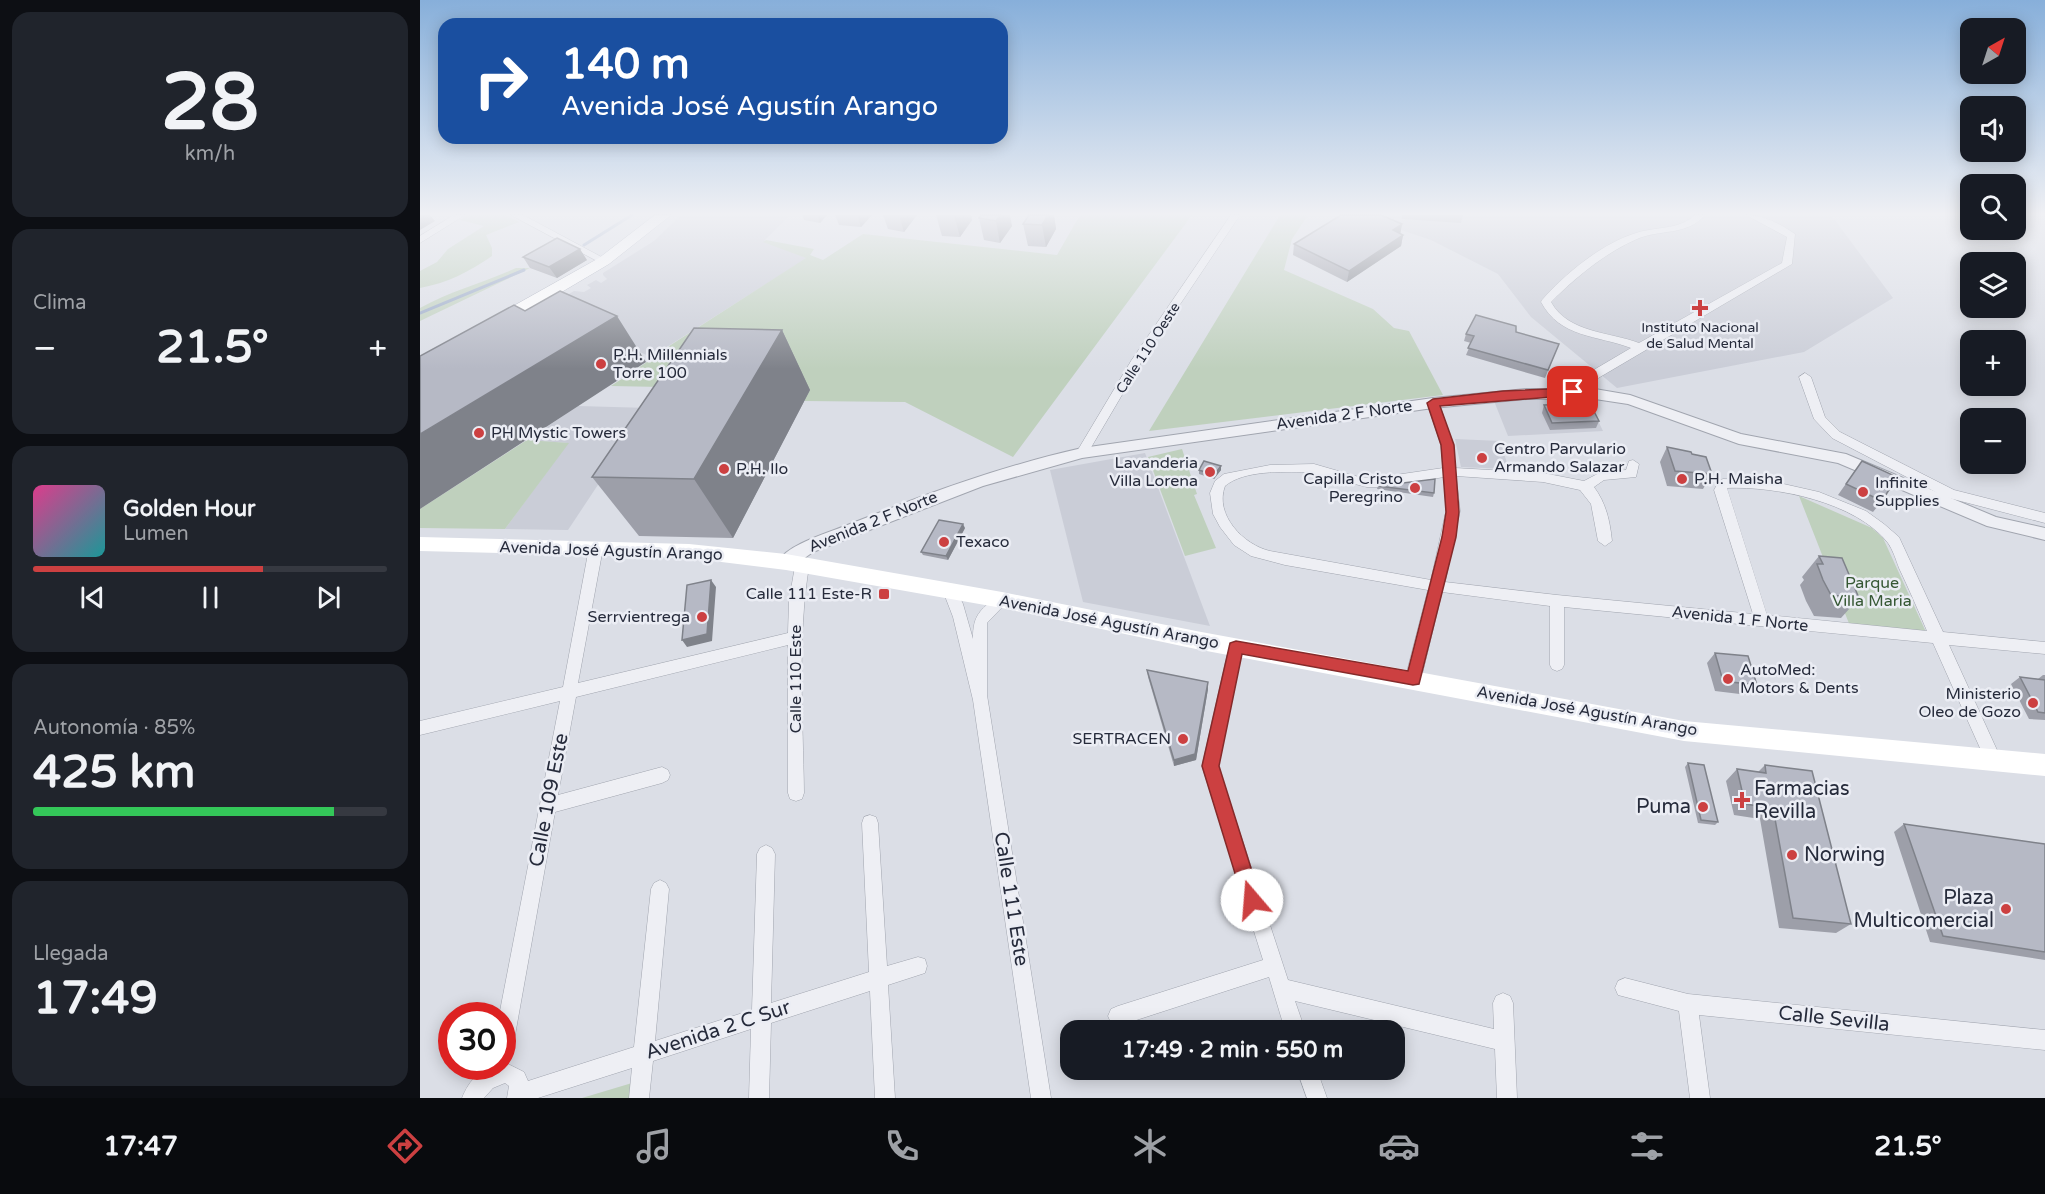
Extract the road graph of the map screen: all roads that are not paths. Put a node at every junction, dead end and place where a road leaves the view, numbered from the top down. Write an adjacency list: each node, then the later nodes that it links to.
1 (595, 266): 5 (main road)
2 (1201, 266): 10 (street, Calle 110 Oeste)
3 (1588, 266): 6 (street)
4 (1783, 266): 6 (street)
5 (482, 330)
6 (1640, 347): 8 (street)
7 (1806, 377): 14 (street)
8 (1573, 392): 9 (street, Avenida 2 F Norte); 15 (street, Avenida 2 F Norte)
9 (1433, 403): 10 (street, Avenida 2 F Norte); 12 (street)
10 (1082, 453): 19 (street, Avenida 2 F Norte)
11 (1633, 464): 13 (street)
12 (1450, 471): 13 (street); 20 (street); 20 (street, Avenida 1 F Norte)
13 (1585, 486): 16 (street)
14 (2045, 518)
15 (2045, 534)
16 (1605, 541)
17 (420, 544): 18 (main road, Avenida José Agustín Arango)
18 (596, 548): 19 (main road, Avenida José Agustín Arango); 31 (street, Calle 109 Este)
19 (794, 564): 21 (main road, Avenida José Agustín Arango); 25 (street, Calle 110 Este)
20 (1435, 586): 23 (street, Avenida 1 F Norte); 30 (street)
21 (950, 591): 22 (main road, Avenida José Agustín Arango); 32 (street, Calle 111 Este)
22 (1002, 600): 27 (main road, Avenida José Agustín Arango); 32 (street, Calle 111 Este)
23 (1557, 601): 24 (street, Avenida 1 F Norte); 29 (street)
24 (1762, 621): 26 (street, Avenida 1 F Norte); 26 (street)
25 (795, 637): 31 (street); 37 (street, Calle 110 Este)
26 (1938, 639): 28 (street, Avenida 1 F Norte); 34 (street)
27 (1236, 647): 30 (main road, Avenida José Agustín Arango); 43 (street)
28 (2045, 648)
29 (1557, 665)
30 (1413, 679): 34 (main road, Avenida José Agustín Arango)
31 (570, 693): 33 (street); 38 (street, Calle 109 Este)
32 (981, 700): 64 (street, Calle 111 Este)
33 (420, 728)
34 (1994, 761): 35 (main road, Avenida José Agustín Arango)
35 (2045, 765)
36 (662, 775): 38 (street)
37 (796, 793)
38 (548, 806): 47 (street, Calle 109 Este)
39 (870, 823): 44 (street)
40 (766, 854): 50 (street)
41 (660, 889): 55 (street)
42 (918, 966): 44 (street, Avenida 2 C Sur)
43 (1274, 966): 45 (street); 51 (street)
44 (879, 979): 50 (street, Avenida 2 C Sur); 63 (street)
45 (1281, 988): 52 (street); 54 (street)
46 (1625, 988): 49 (street, Calle Sevilla)
47 (511, 1002)
48 (1503, 1003): 54 (street)
49 (1688, 1004): 53 (street, Calle Sevilla); 67 (street)
50 (761, 1016): 55 (street, Avenida 2 C Sur); 62 (street)
51 (1118, 1016)
52 (1292, 1020)
53 (2045, 1040)
54 (1503, 1041): 66 (street)
55 (644, 1054): 59 (street, Avenida 2 C Sur); 61 (street)
56 (487, 1080): 60 (street)
57 (516, 1080): 59 (street)
58 (1311, 1080): 65 (street)
59 (518, 1096)
60 (472, 1098)
61 (639, 1098)
62 (759, 1098)
63 (885, 1098)
64 (1041, 1098)
65 (1317, 1098)
66 (1507, 1098)
67 (1700, 1098)

